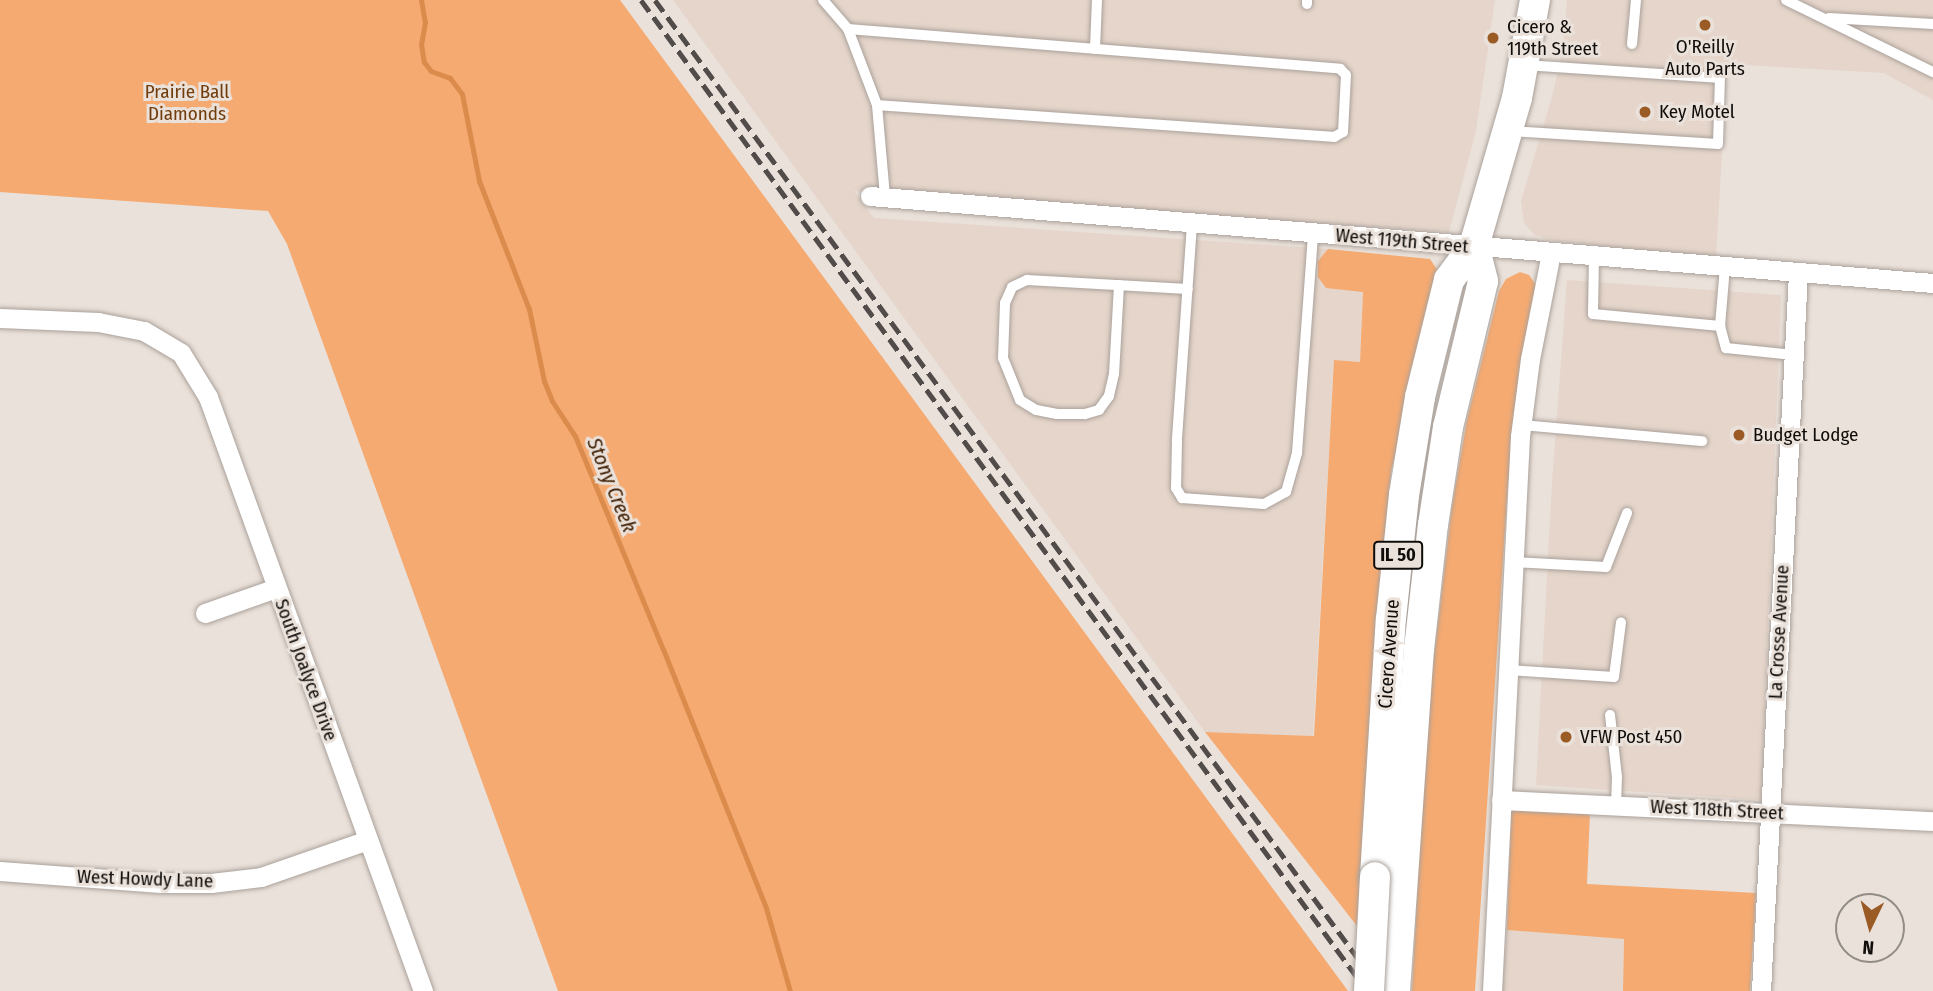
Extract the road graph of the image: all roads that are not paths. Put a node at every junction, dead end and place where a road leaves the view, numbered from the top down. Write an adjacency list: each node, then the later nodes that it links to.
1 (824, 0): 8 (lane)
2 (1097, 0): 10 (lane)
3 (1636, 0): 9 (lane)
4 (1786, 0): 6 (lane)
5 (1537, 5): 11 (main road, Cicero Avenue / IL 50)
6 (1825, 18): 7 (lane); 12 (lane)
7 (1933, 24)
8 (848, 29): 10 (lane); 13 (lane)
9 (1632, 44)
10 (1095, 49): 13 (lane)
11 (1523, 65): 14 (main road, Cicero Avenue / IL 50); 14 (lane)
12 (1933, 72)
13 (877, 105): 15 (lane)
14 (1507, 130): 18 (main road, Cicero Avenue / IL 50)
15 (878, 197): 16 (street, West 119th Street)
16 (1192, 223): 17 (street, West 119th Street); 25 (lane)
17 (1313, 233): 18 (street, West 119th Street); 25 (lane)
18 (1474, 246): 19 (street, West 119th Street); 45 (main road, Cicero Avenue / IL 50, bridge); 46 (main road, Cicero Avenue / IL 50)
19 (1551, 253): 20 (street, West 119th Street); 29 (street)
20 (1594, 256): 21 (street, West 119th Street); 27 (lane)
21 (1726, 266): 22 (street, West 119th Street); 27 (lane)
22 (1798, 272): 23 (street, West 119th Street); 28 (street, La Crosse Avenue)
23 (1933, 282)
24 (1119, 285): 24 (lane); 25 (lane)
25 (1188, 289)
26 (0, 318): 33 (street, South Joalyce Drive)
27 (1720, 326): 28 (lane)
28 (1794, 355): 40 (street, La Crosse Avenue)
29 (1521, 425): 30 (lane); 32 (street)
30 (1702, 441)
31 (1627, 513): 32 (lane)
32 (1513, 562): 36 (street)
33 (276, 588): 34 (street); 42 (street, South Joalyce Drive)
34 (205, 613)
35 (1621, 622): 36 (lane)
36 (1507, 670): 38 (street)
37 (1610, 715): 39 (lane)
38 (1501, 800): 39 (street, West 118th Street); 47 (street)
39 (1616, 805): 40 (street, West 118th Street)
40 (1770, 812): 41 (street, West 118th Street); 48 (street, La Crosse Avenue)
41 (1933, 821)
42 (368, 839): 43 (street, West Howdy Lane); 44 (street, South Joalyce Drive)
43 (0, 871)
44 (423, 991)
45 (1369, 991)
46 (1395, 991)
47 (1492, 991)
48 (1761, 991)

